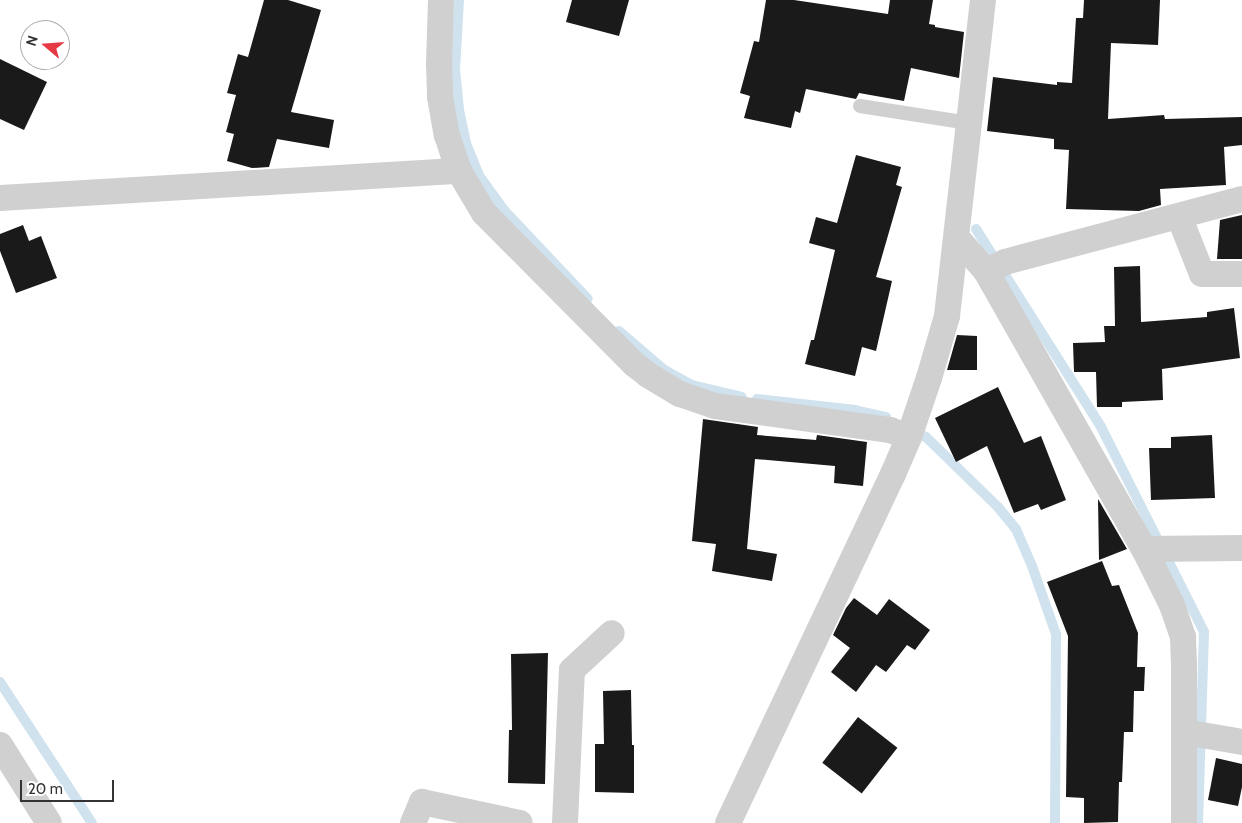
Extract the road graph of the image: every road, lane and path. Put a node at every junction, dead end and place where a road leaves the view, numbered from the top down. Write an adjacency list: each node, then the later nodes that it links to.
1 (441, 0): 5 (street)
2 (983, 0): 4 (street)
3 (860, 106): 4 (lane)
4 (969, 124): 9 (street)
5 (459, 171): 6 (street); 12 (street)
6 (0, 198)
7 (1242, 199): 8 (street)
8 (1179, 216): 10 (street); 11 (street)
9 (958, 239): 10 (street); 12 (street)
10 (994, 267): 14 (street)
11 (1242, 274)
12 (911, 431): 23 (street)
13 (1242, 548): 14 (street)
14 (1155, 549): 16 (street)
15 (612, 633): 22 (street)
16 (1195, 734): 17 (street); 24 (street)
17 (1242, 742)
18 (0, 746): 19 (street)
19 (50, 823)
20 (413, 823): 21 (street)
21 (520, 823)
22 (565, 823)
23 (728, 823)
24 (1184, 823)

